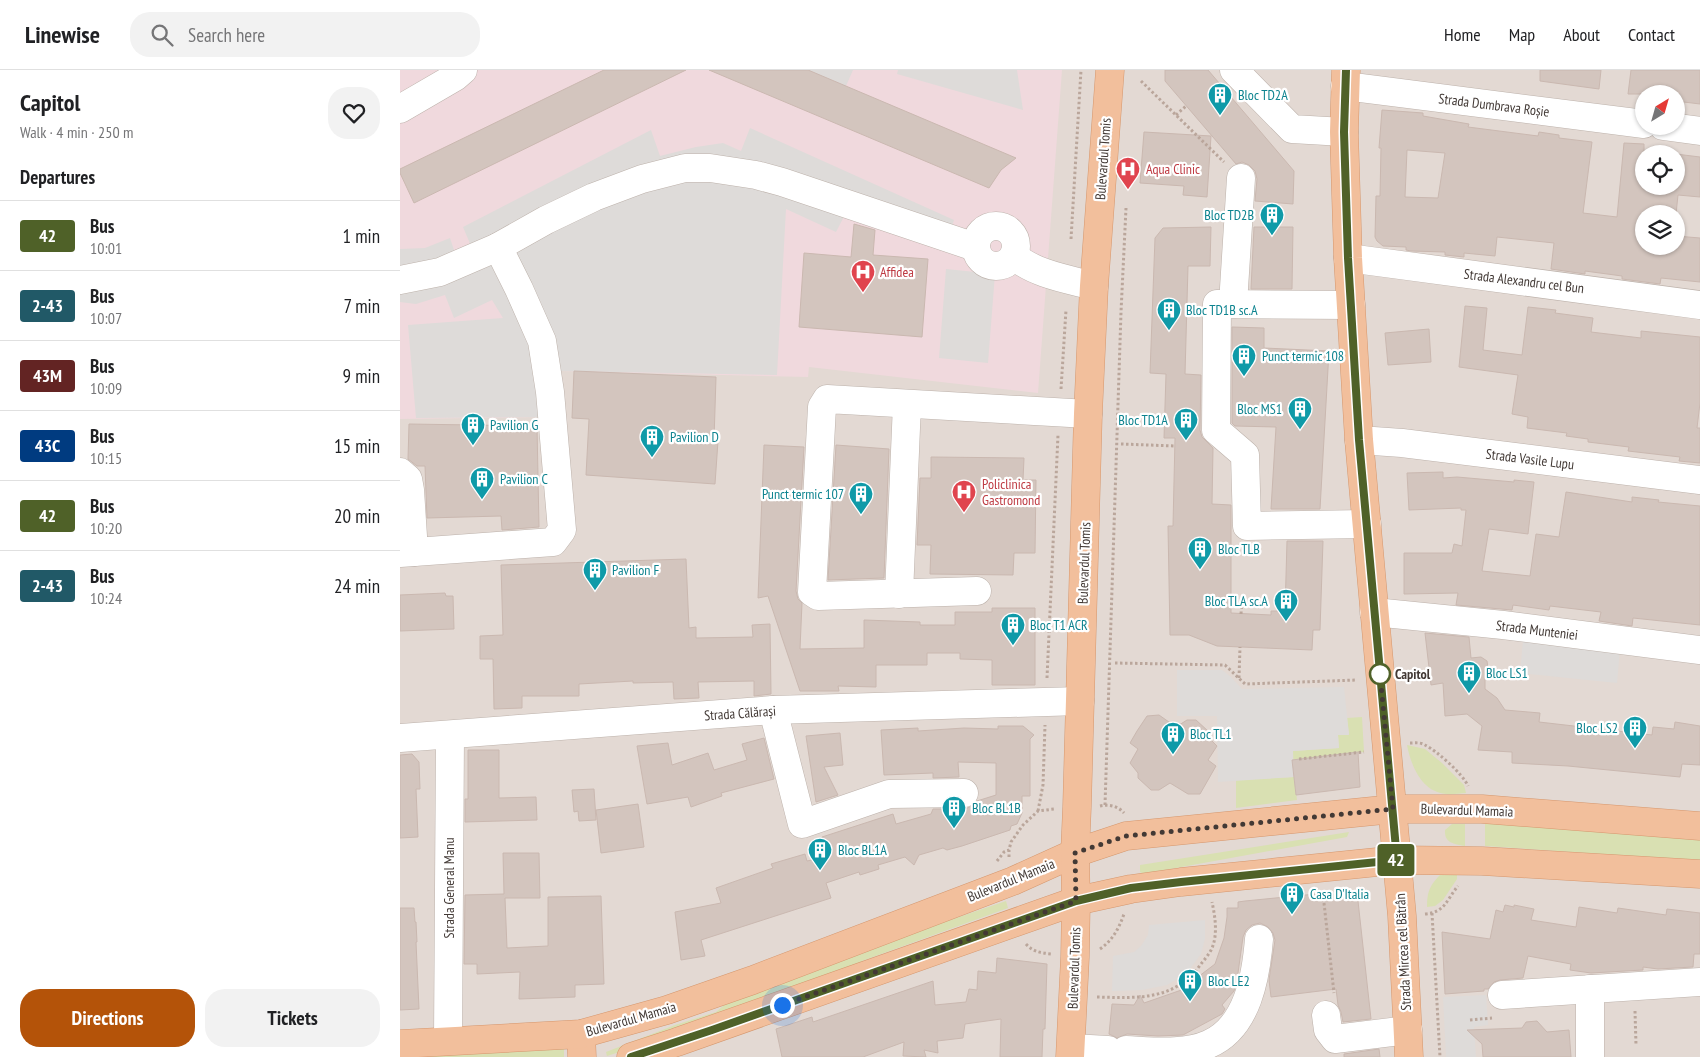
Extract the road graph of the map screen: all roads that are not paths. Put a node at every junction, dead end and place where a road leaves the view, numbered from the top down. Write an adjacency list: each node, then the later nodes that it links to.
1 (463, 70): 5 (street)
2 (1110, 70): 14 (main road, Bulevardul Tomis)
3 (1234, 70): 9 (street)
4 (1345, 78): 6 (street, Strada Dumbrava Roșie); 9 (main road, Strada Mircea cel Bătrân)
5 (400, 109)
6 (1635, 123)
7 (1685, 129): 8 (street)
8 (1700, 131)
9 (1344, 132): 12 (main road, Strada Mircea cel Bătrân)
10 (1241, 178): 15 (street)
11 (498, 247): 13 (street); 14 (street); 24 (street)
12 (1348, 258): 16 (street, Strada Alexandru cel Bun); 17 (main road, Strada Mircea cel Bătrân)
13 (400, 280)
14 (1081, 283): 19 (main road, Bulevardul Tomis)
15 (1234, 304): 17 (street); 23 (street)
16 (1700, 304)
17 (1351, 305): 20 (main road, Strada Mircea cel Bătrân)
18 (907, 404): 19 (street); 26 (street); 26 (street)
19 (1088, 414): 29 (main road, Bulevardul Tomis)
20 (1359, 440): 22 (street, Strada Vasile Lupu); 23 (main road, Strada Mircea cel Bătrân)
21 (400, 472): 24 (street)
22 (1700, 480)
23 (1366, 524): 27 (main road, Strada Mircea cel Bătrân)
24 (407, 553)
25 (977, 591): 26 (street)
26 (899, 594)
27 (1374, 612): 28 (street, Strada Munteniei); 34 (main road, Strada Mircea cel Bătrân)
28 (1700, 650)
29 (1080, 701): 30 (street, Strada Călărași); 36 (main road, Bulevardul Tomis)
30 (773, 710): 31 (street, Strada Călărași); 33 (street)
31 (450, 736): 32 (street, Strada Călărași); 46 (street, Strada General Manu)
32 (400, 738)
33 (964, 793)
34 (1393, 809): 35 (main road, Bulevardul Mamaia); 36 (main road, Bulevardul Mamaia); 37 (main road, Strada Mircea cel Bătrân)
35 (1700, 826)
36 (1075, 853): 39 (main road, Bulevardul Tomis); 48 (main road, Bulevardul Mamaia)
37 (1397, 860): 38 (main road); 39 (main road); 45 (main road, Strada Mircea cel Bătrân)
38 (1700, 874)
39 (1076, 901): 49 (main road, Bulevardul Tomis); 50 (main road)
40 (1258, 939): 49 (street)
41 (1700, 982): 42 (street)
42 (1590, 989): 43 (street); 52 (street)
43 (1502, 995)
44 (1326, 1015): 45 (street)
45 (1408, 1030): 51 (main road, Strada Mircea cel Bătrân)
46 (448, 1041): 47 (main road, Bulevardul Mamaia); 48 (main road, Bulevardul Mamaia)
47 (400, 1044)
48 (582, 1046)
49 (1070, 1053)
50 (631, 1057)
51 (1409, 1057)
52 (1590, 1057)

